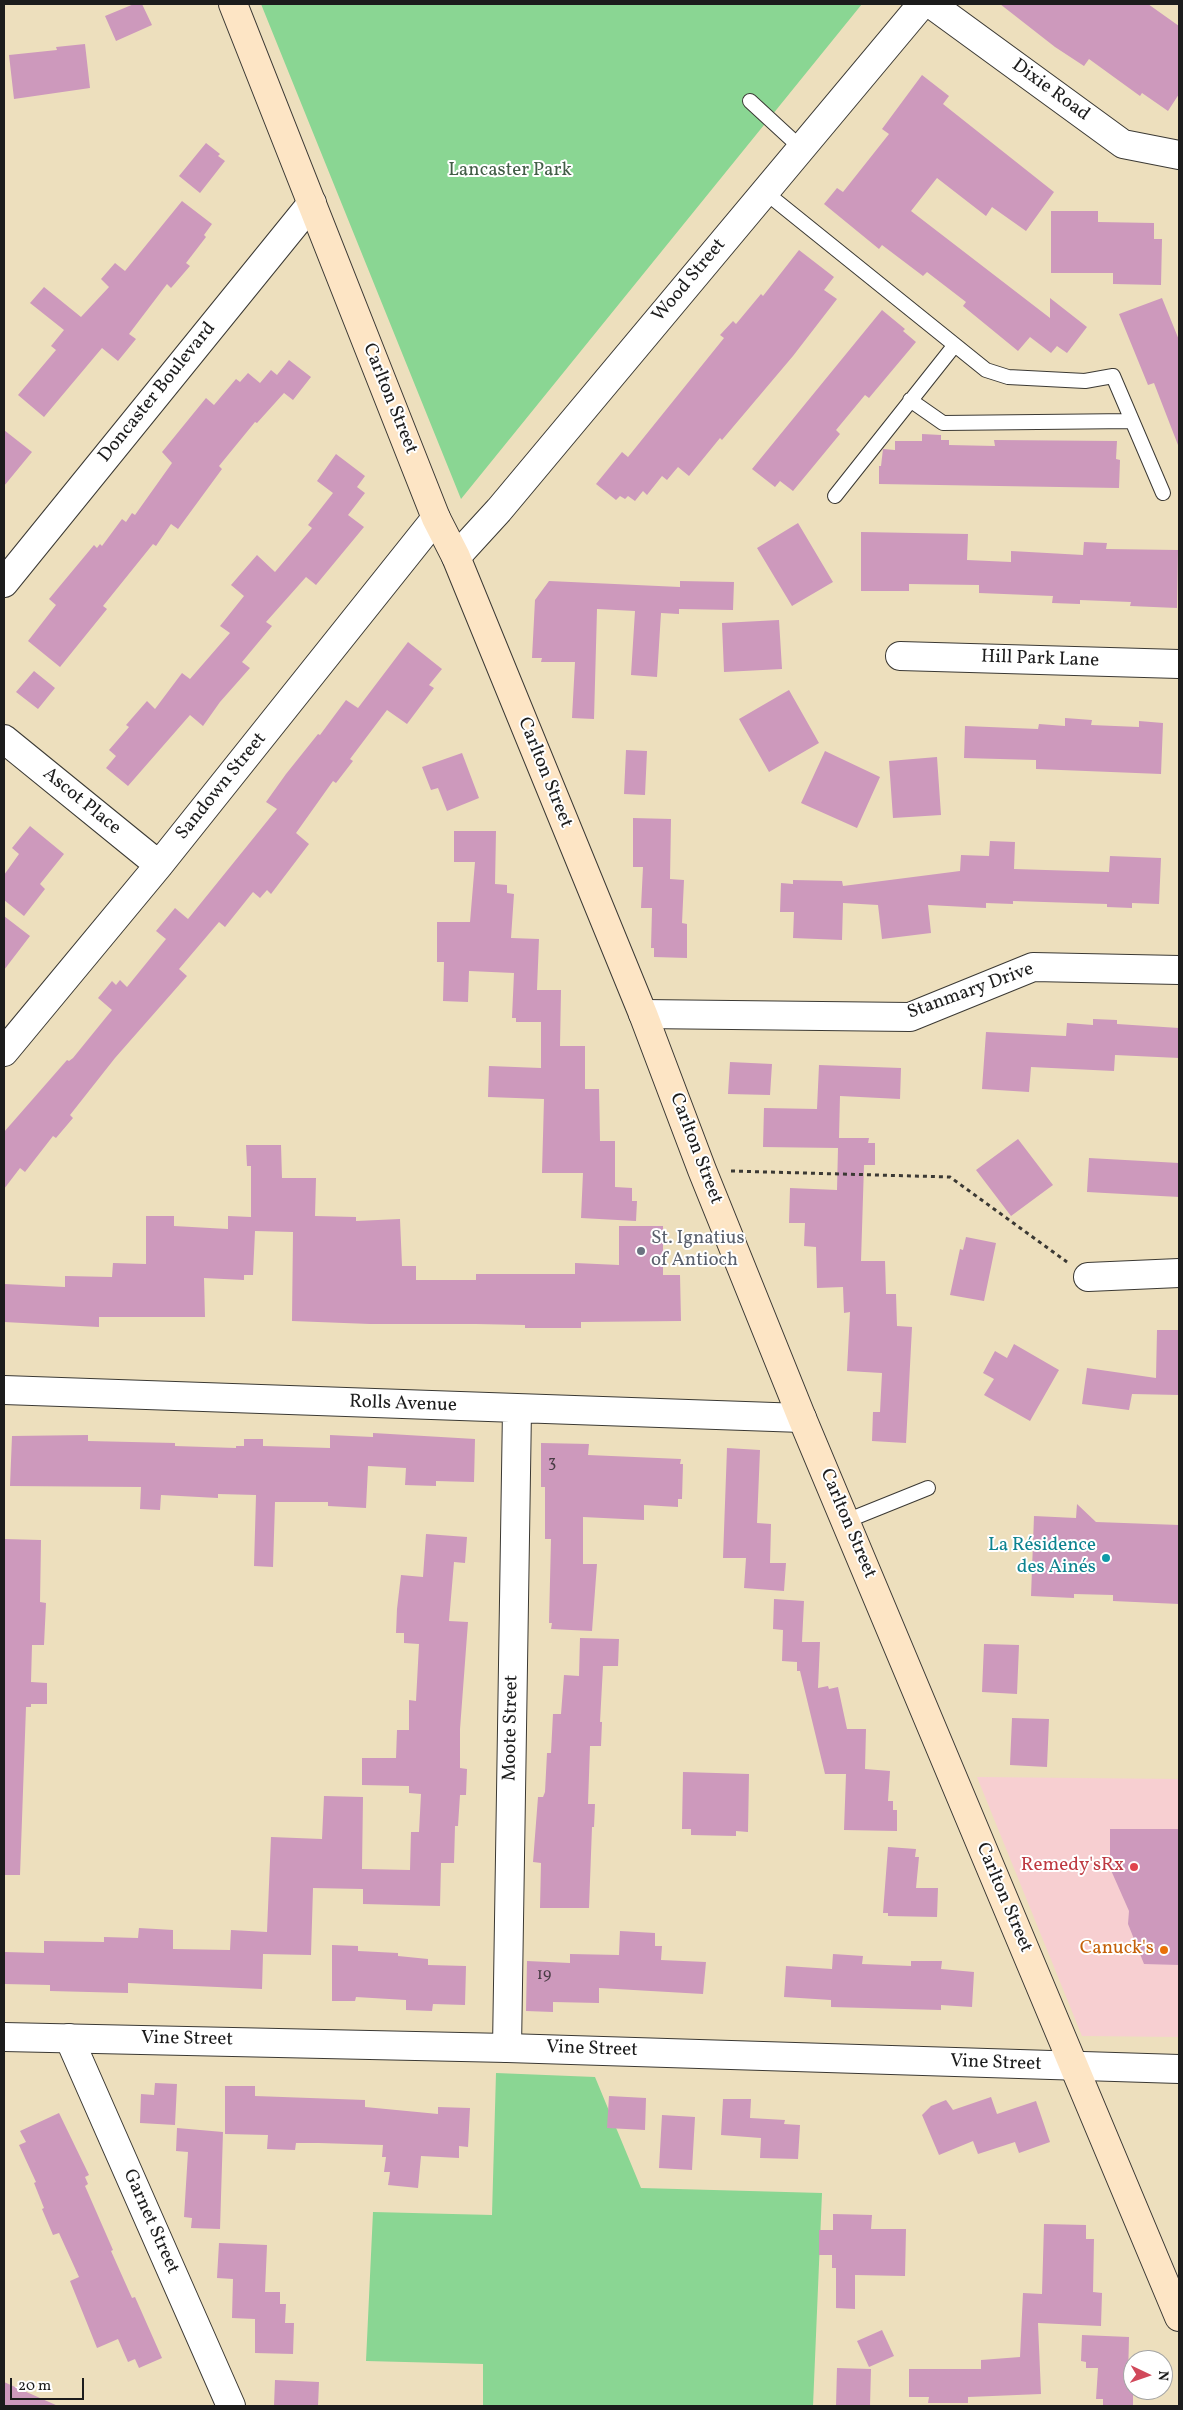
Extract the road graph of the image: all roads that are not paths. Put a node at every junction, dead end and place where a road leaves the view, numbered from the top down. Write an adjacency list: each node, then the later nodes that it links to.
1 (232, 4): 8 (main road, Carlton Street)
2 (922, 4): 5 (street, Wood Street)
3 (931, 4): 6 (street, Dixie Road)
4 (750, 101): 5 (lane)
5 (801, 148): 7 (street, Wood Street)
6 (1179, 155)
7 (765, 192): 9 (lane); 15 (street, Wood Street)
8 (312, 203): 14 (main road, Carlton Street); 16 (street, Doncaster Boulevard)
9 (954, 346): 10 (lane); 11 (lane)
10 (910, 400): 11 (lane); 13 (lane)
11 (1132, 421): 12 (lane)
12 (1163, 493)
13 (835, 496)
14 (436, 518): 15 (main road, Carlton Street); 20 (street, Sandown Street)
15 (456, 557): 22 (main road, Carlton Street)
16 (4, 583)
17 (900, 656): 18 (street, Hill Park Lane)
18 (1179, 664)
19 (4, 739): 20 (street, Ascot Place)
20 (159, 865): 23 (street, Sandown Street)
21 (1179, 970): 22 (street, Stanmary Drive)
22 (643, 1014): 28 (main road, Carlton Street)
23 (4, 1052)
24 (1179, 1273): 25 (street)
25 (1088, 1277)
26 (4, 1390): 27 (street, Rolls Avenue)
27 (517, 1409): 28 (street, Rolls Avenue); 33 (street, Moote Street)
28 (802, 1418): 30 (main road, Carlton Street)
29 (928, 1488): 30 (lane)
30 (846, 1521): 34 (main road, Carlton Street)
31 (4, 2037): 32 (street, Vine Street)
32 (69, 2038): 33 (street, Vine Street); 37 (street, Garnet Street)
33 (507, 2048): 34 (street, Vine Street)
34 (1075, 2067): 35 (street, Vine Street); 36 (main road, Carlton Street)
35 (1179, 2070)
36 (1179, 2317)
37 (231, 2406)

